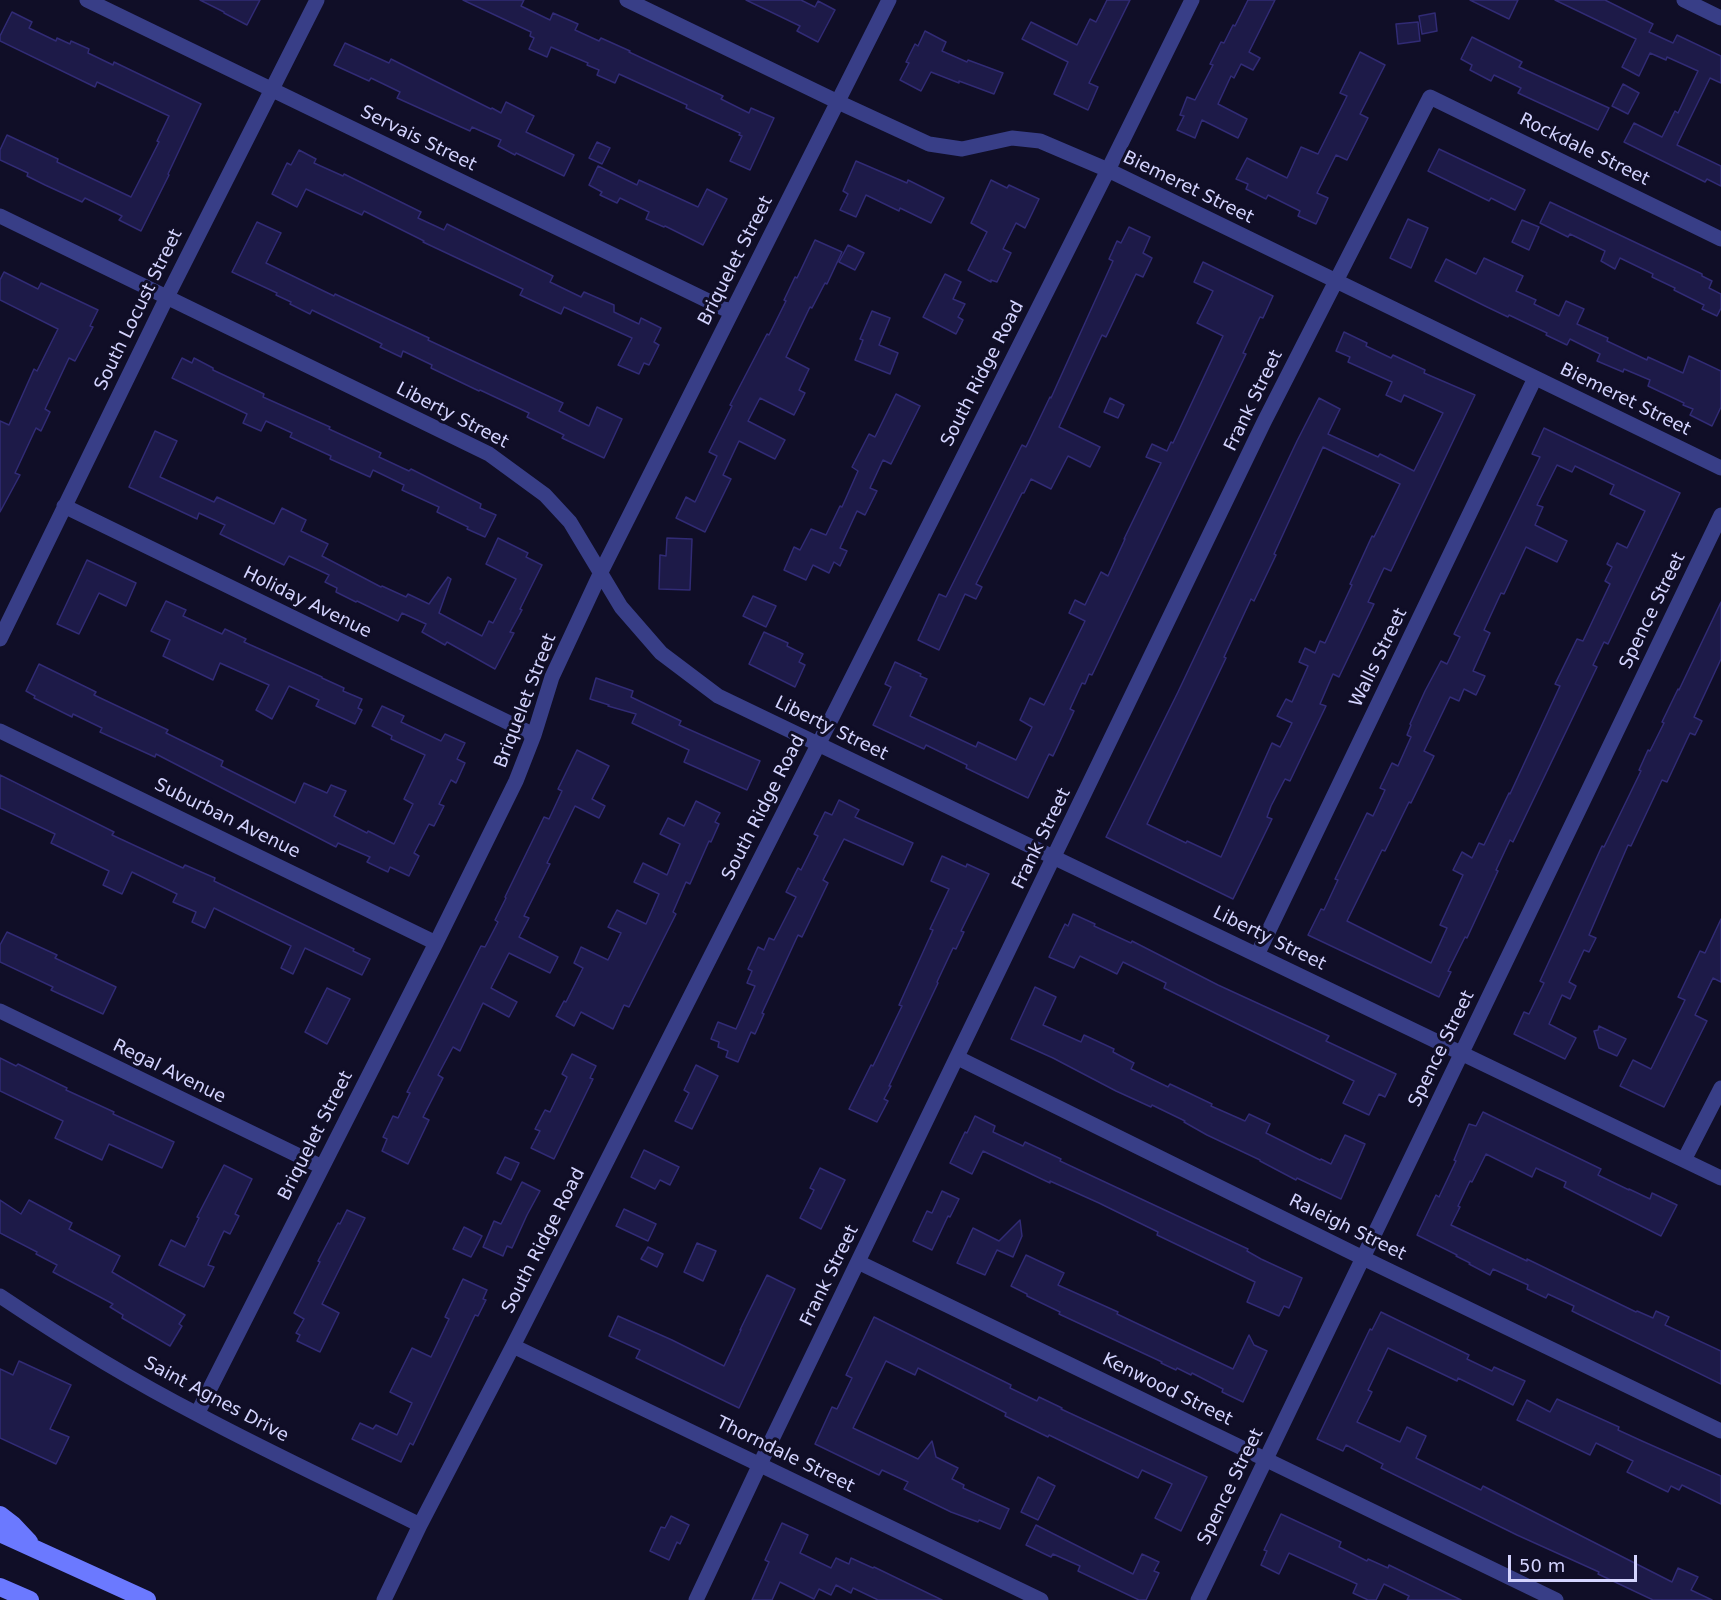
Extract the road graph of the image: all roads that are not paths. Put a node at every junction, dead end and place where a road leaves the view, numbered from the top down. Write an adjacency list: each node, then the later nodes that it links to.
1 (87, 0): 8 (street, Servais Street)
2 (317, 0): 8 (street, South Locust Street)
3 (627, 0): 10 (street, Biemeret Street)
4 (889, 0): 10 (street, Briquelet Street)
5 (1191, 0): 11 (street, South Ridge Road)
6 (1684, 0): 7 (street)
7 (1721, 18)
8 (272, 89): 15 (street, South Locust Street); 16 (street, Servais Street)
9 (1430, 98): 13 (street, Rockdale Street); 14 (street, Frank Street)
10 (838, 102): 11 (street, Biemeret Street); 16 (street, Briquelet Street)
11 (1108, 170): 14 (street, Biemeret Street); 25 (street, South Ridge Road)
12 (0, 216): 15 (street, Liberty Street)
13 (1721, 238)
14 (1336, 281): 17 (street, Biemeret Street); 26 (street, Frank Street)
15 (167, 297): 19 (street, South Locust Street); 21 (street, Liberty Street)
16 (731, 312): 21 (street, Briquelet Street)
17 (1535, 378): 18 (street, Biemeret Street); 28 (street, Walls Street)
18 (1721, 468)
19 (64, 506): 22 (street, South Locust Street); 24 (street, Holiday Avenue)
20 (1721, 515): 30 (street, Spence Street)
21 (601, 572): 24 (street, Briquelet Street); 25 (street, Liberty Street)
22 (0, 639)
23 (0, 731): 27 (street, Suburban Avenue)
24 (534, 735): 27 (street, Briquelet Street)
25 (818, 745): 26 (street, Liberty Street); 39 (street, South Ridge Road)
26 (1055, 858): 28 (street, Liberty Street); 31 (street, Frank Street)
27 (436, 943): 34 (street, Briquelet Street)
28 (1257, 955): 30 (street, Liberty Street)
29 (0, 1011): 34 (street, Regal Avenue)
30 (1462, 1053): 33 (street, Liberty Street); 36 (street, Spence Street)
31 (958, 1058): 36 (street, Raleigh Street); 37 (street, Frank Street)
32 (1721, 1088): 33 (street)
33 (1684, 1160): 35 (street, Liberty Street)
34 (322, 1167): 40 (street, Briquelet Street)
35 (1721, 1178)
36 (1363, 1258): 41 (street, Raleigh Street); 42 (street, Spence Street)
37 (858, 1262): 42 (street, Kenwood Street); 43 (street, Frank Street)
38 (0, 1296): 40 (street, Saint Agnes Drive)
39 (513, 1346): 43 (street, Thorndale Street); 45 (street, South Ridge Road)
40 (197, 1414): 45 (street, Saint Agnes Drive)
41 (1721, 1431)
42 (1266, 1460): 54 (street, Spence Street); 55 (street, Kenwood Street)
43 (760, 1464): 52 (street, Frank Street); 53 (street, Thorndale Street)
44 (0, 1515): 47 (main road)
45 (420, 1525): 51 (street, South Ridge Road)
46 (0, 1533): 47 (main road)
47 (36, 1550): 50 (main road)
48 (0, 1587): 49 (main road)
49 (30, 1600)
50 (147, 1600)
51 (384, 1600)
52 (696, 1600)
53 (1041, 1600)
54 (1198, 1600)
55 (1556, 1600)

